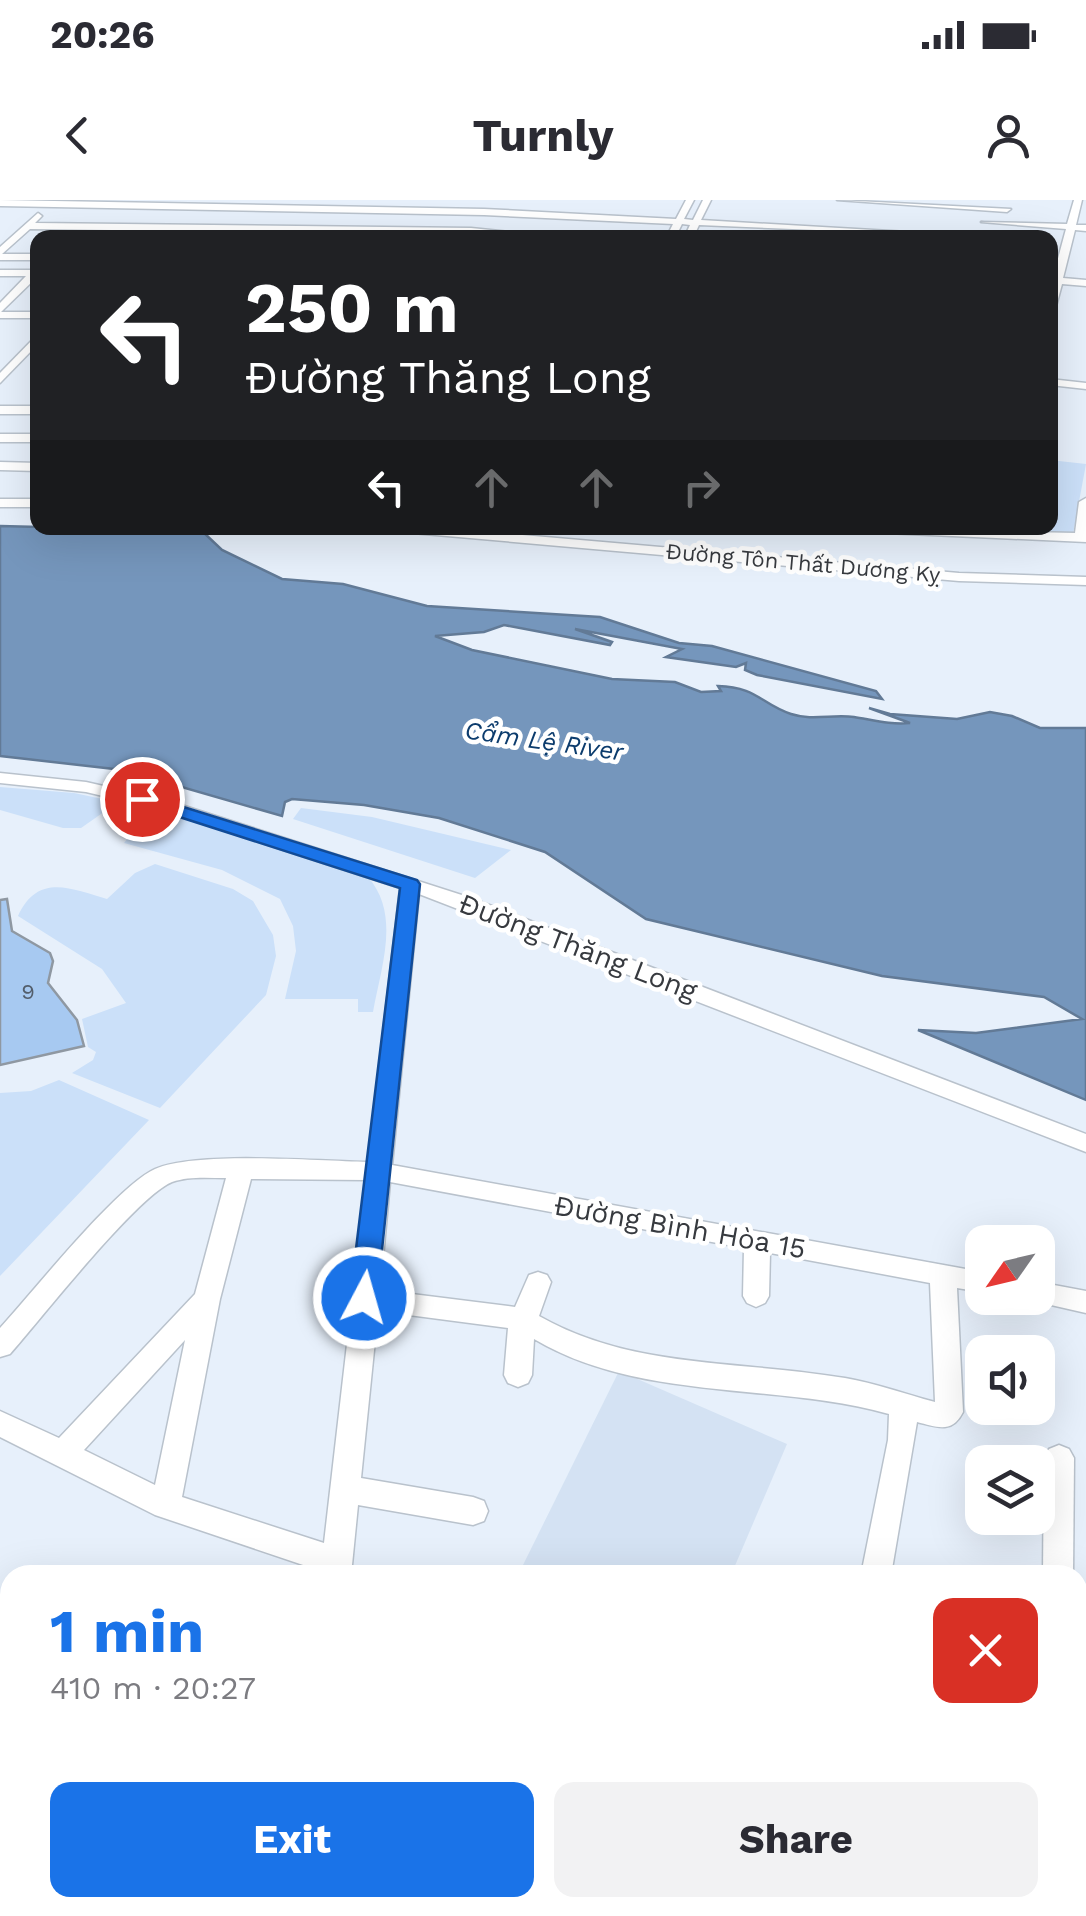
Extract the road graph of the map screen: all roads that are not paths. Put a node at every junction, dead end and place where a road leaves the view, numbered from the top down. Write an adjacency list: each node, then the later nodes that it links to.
1 (490, 200): 16 (street)
2 (690, 200): 20 (street)
3 (707, 200): 23 (street)
4 (841, 200): 6 (street)
5 (1078, 200): 15 (street)
6 (889, 201): 13 (street); 31 (street)
7 (199, 203): 8 (street); 9 (street)
8 (51, 204): 11 (street); 17 (street); 21 (street)
9 (387, 204): 16 (street); 17 (street)
10 (636, 204): 18 (street)
11 (0, 206)
12 (755, 209): 30 (street)
13 (1018, 210)
14 (1056, 212): 15 (street)
15 (1080, 214): 22 (street)
16 (481, 215): 17 (street); 18 (street); 27 (street)
17 (373, 216): 26 (street)
18 (623, 221): 20 (street); 28 (street)
19 (978, 222): 22 (street)
20 (678, 223): 23 (street); 29 (street)
21 (28, 226): 25 (street); 32 (street)
22 (1070, 227): 24 (street); 36 (street)
23 (693, 228): 30 (street)
24 (1086, 228)
25 (282, 230)
26 (348, 230)
27 (472, 230)
28 (618, 230)
29 (674, 230)
30 (747, 230)
31 (881, 230)
32 (11, 242): 33 (street); 38 (street)
33 (24, 242)
34 (1086, 242): 36 (street)
35 (1058, 243): 36 (street)
36 (1069, 246): 37 (street); 40 (street)
37 (1058, 247)
38 (0, 254): 39 (street)
39 (30, 257)
40 (1058, 261)
41 (1058, 264): 42 (street)
42 (1074, 265)
43 (0, 273): 44 (street)
44 (30, 273)
45 (30, 280): 48 (street)
46 (1058, 280): 47 (street)
47 (1086, 283)
48 (0, 312): 49 (street)
49 (30, 315)
50 (30, 346): 51 (street)
51 (18, 359): 52 (street); 53 (street)
52 (30, 359)
53 (0, 380)
54 (1058, 383): 55 (street)
55 (1086, 386)
56 (0, 410): 57 (street)
57 (30, 410)
58 (0, 438): 59 (street)
59 (30, 438)
60 (0, 466): 61 (street)
61 (30, 467)
62 (1086, 502): 68 (street)
63 (0, 503): 64 (street)
64 (30, 504)
65 (550, 535): 69 (street, Đường Tôn Thất Dương Kỵ)
66 (630, 535): 69 (street)
67 (1052, 535): 68 (street)
68 (1084, 538)
69 (625, 548): 70 (street, Đường Tôn Thất Dương Kỵ)
70 (1086, 581)
71 (0, 778): 72 (street, Đường Thăng Long)
72 (410, 884): 73 (street, Đường Thăng Long); 75 (street)
73 (1086, 1143)
74 (241, 1169): 75 (street, Đường Bình Hòa 15); 83 (street); 86 (street, Đường Bình Hòa 15)
75 (377, 1171): 76 (street, Đường Bình Hòa 15); 82 (street)
76 (756, 1241): 77 (street, Đường Bình Hòa 15); 80 (street)
77 (943, 1275): 78 (street, Đường Bình Hòa 15); 88 (street)
78 (965, 1279)
79 (538, 1282): 85 (street)
80 (756, 1296)
81 (1055, 1296): 84 (street)
82 (364, 1298): 85 (street); 92 (street)
83 (207, 1299): 90 (street); 93 (street)
84 (1086, 1302)
85 (522, 1319): 87 (street); 88 (street)
86 (0, 1346)
87 (518, 1375)
88 (903, 1407): 97 (street)
89 (0, 1423): 90 (street)
90 (64, 1452): 93 (street)
91 (1059, 1458): 98 (street)
92 (345, 1489): 94 (street); 96 (street)
93 (166, 1505): 95 (street)
94 (472, 1511)
95 (329, 1565)
96 (337, 1565)
97 (878, 1565)
98 (1058, 1565)

